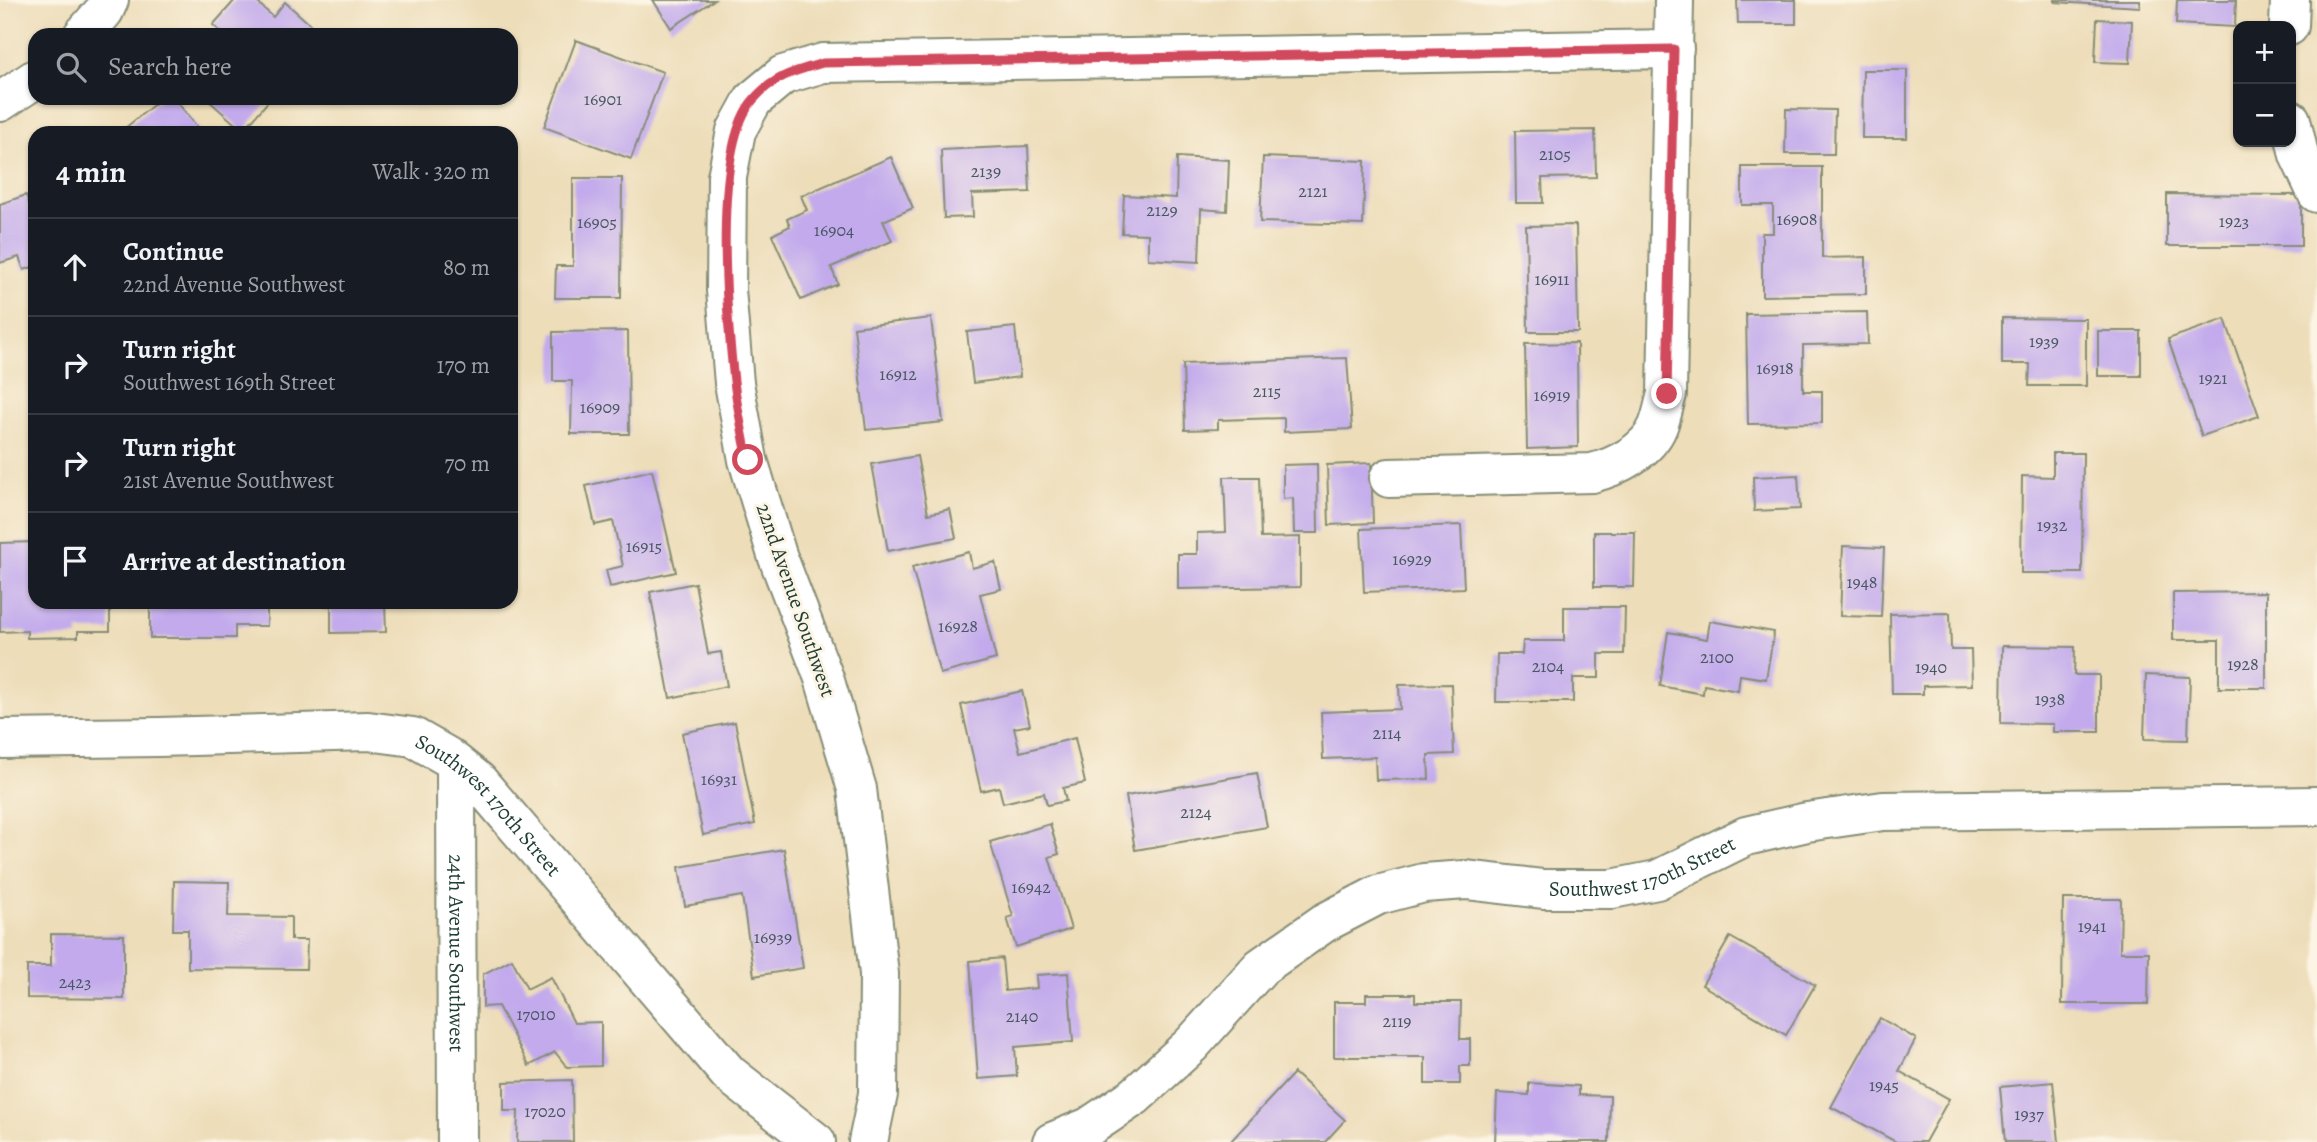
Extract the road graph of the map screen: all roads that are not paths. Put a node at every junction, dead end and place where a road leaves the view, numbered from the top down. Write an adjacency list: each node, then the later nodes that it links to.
1 (110, 0): 5 (street)
2 (1674, 0): 6 (street)
3 (2290, 0): 4 (street)
4 (2289, 21)
5 (89, 28)
6 (1674, 49): 11 (street); 17 (street, 22nd Avenue Southwest)
7 (28, 84): 8 (street)
8 (0, 102)
9 (2296, 142): 10 (street)
10 (2317, 193)
11 (1389, 478)
12 (0, 739): 13 (street, Southwest 170th Street)
13 (456, 764): 15 (street, 24th Avenue Southwest); 16 (street, Southwest 170th Street)
14 (2317, 806): 18 (street, Southwest 170th Street)
15 (457, 1142)
16 (816, 1142)
17 (868, 1142)
18 (1052, 1142)

